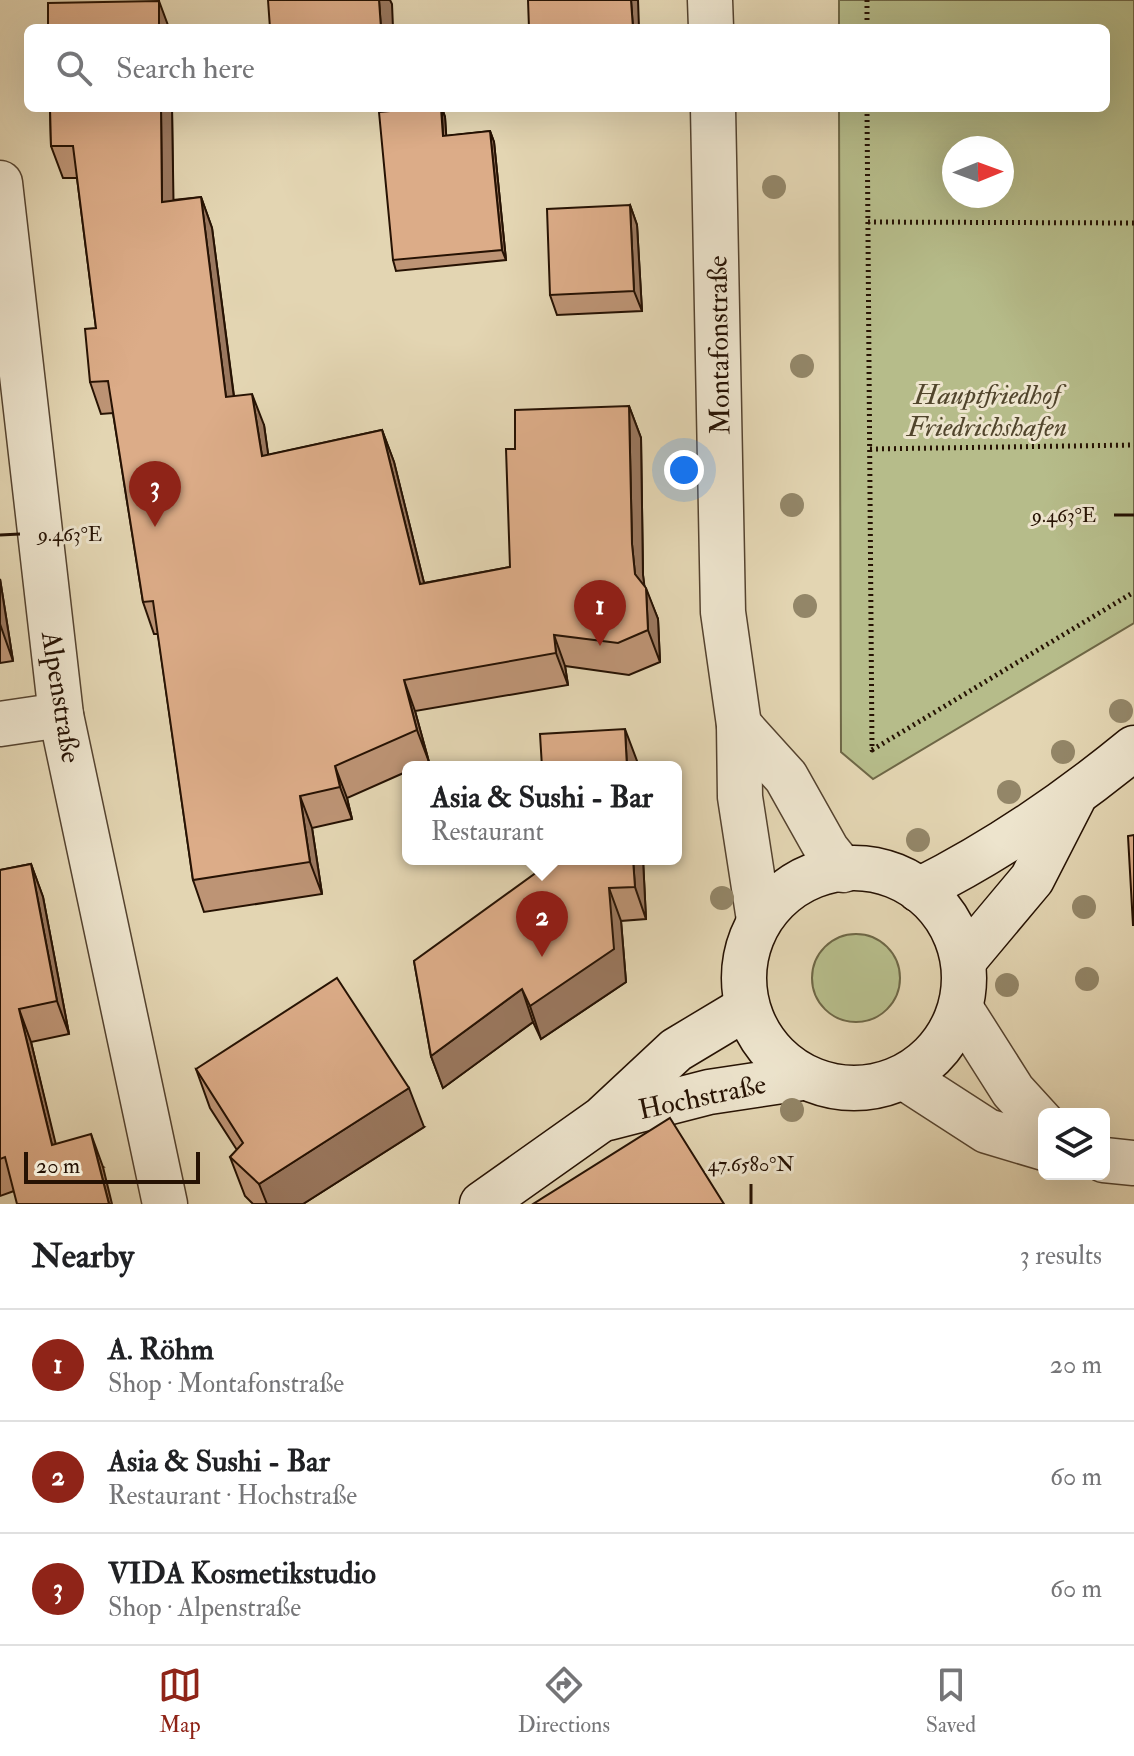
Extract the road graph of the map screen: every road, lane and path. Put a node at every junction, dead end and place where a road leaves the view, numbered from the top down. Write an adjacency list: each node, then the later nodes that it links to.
1 (710, 0): 3 (street)
2 (867, 0): 4 (path)
3 (711, 24)
4 (867, 24)
5 (713, 112): 15 (street, Montafonstraße)
6 (867, 112): 8 (path)
7 (0, 183): 13 (street, Alpenstraße)
8 (868, 222): 9 (path); 11 (path)
9 (1134, 223)
10 (1134, 445): 11 (path)
11 (870, 449): 12 (path)
12 (1134, 592)
13 (61, 715): 14 (street); 31 (street, Alpenstraße)
14 (0, 724)
15 (739, 725): 18 (street); 20 (street, Montafonstraße)
16 (1134, 748): 17 (street)
17 (1073, 798): 19 (street); 21 (street)
18 (843, 870): 19 (street); 20 (street)
19 (919, 890): 21 (street)
20 (759, 920): 22 (street)
21 (965, 959): 23 (street)
22 (746, 1008): 24 (street); 27 (street, Hochstraße)
23 (961, 1009): 25 (street); 26 (street)
24 (802, 1078): 25 (street); 27 (street, Hochstraße)
25 (905, 1078): 28 (street)
26 (1038, 1118)
27 (602, 1119): 32 (street, Hochstraße)
28 (1038, 1146)
29 (1110, 1161): 30 (street)
30 (1134, 1163)
31 (165, 1204)
32 (482, 1204)

